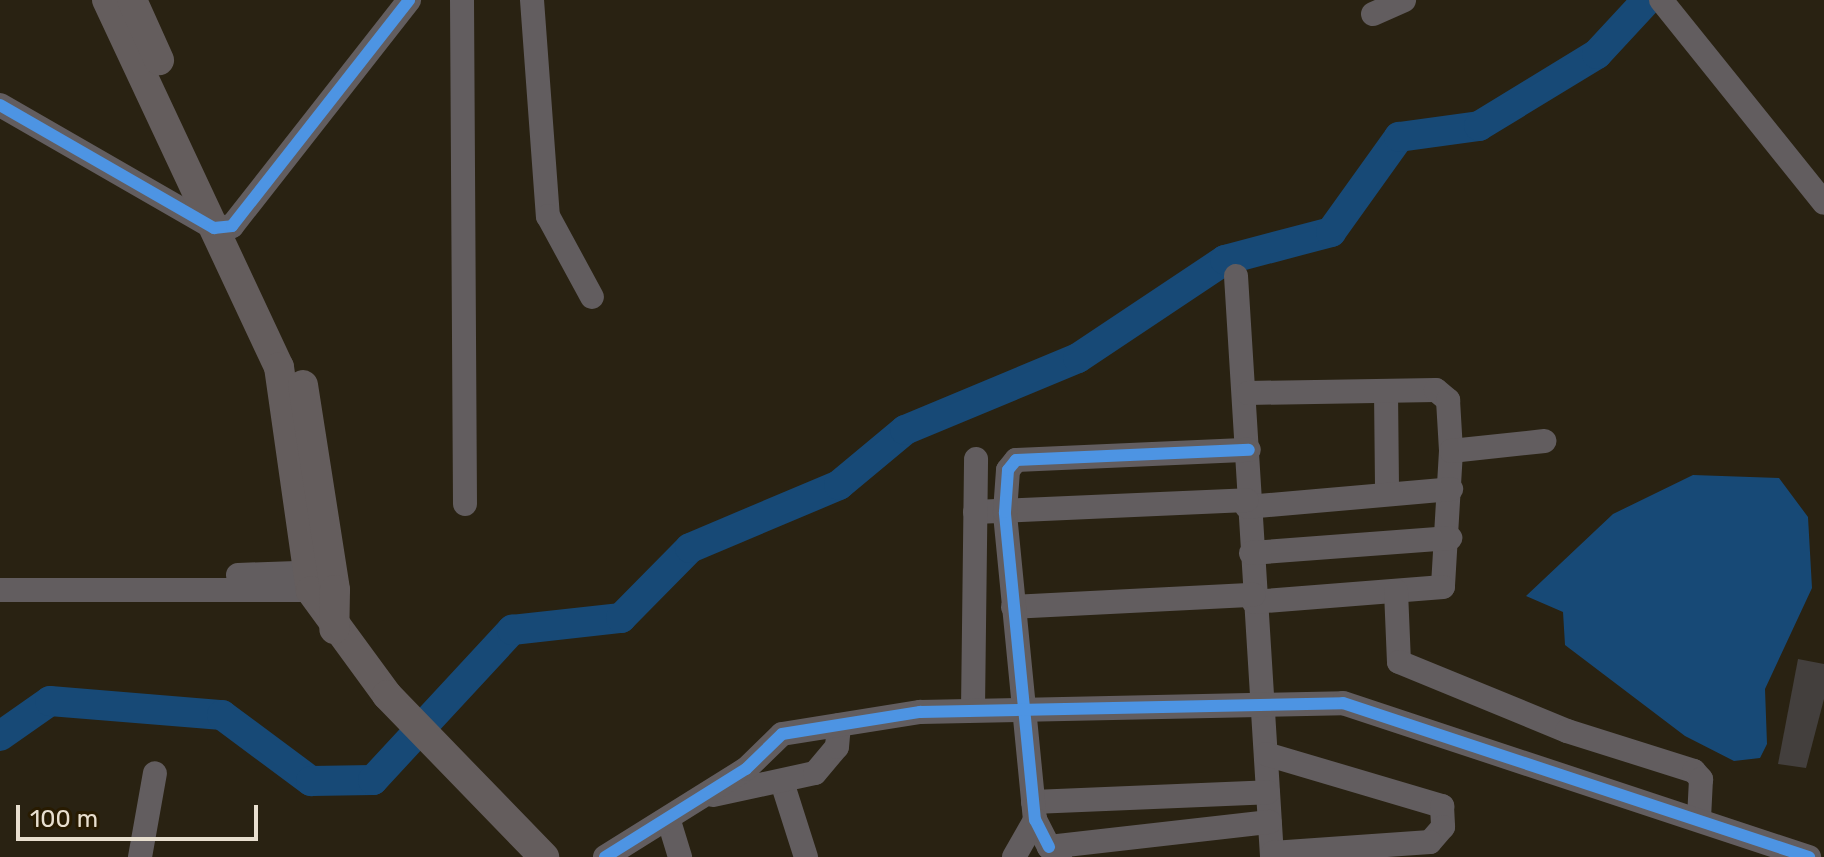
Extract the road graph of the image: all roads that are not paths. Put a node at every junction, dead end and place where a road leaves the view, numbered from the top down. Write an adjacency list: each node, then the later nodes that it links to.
1 (107, 0): 12 (main road)
2 (132, 0): 12 (main road)
3 (409, 0): 12 (street)
4 (462, 0): 23 (street)
5 (532, 0): 14 (street)
6 (1404, 0): 8 (street)
7 (1661, 0): 11 (street)
8 (1373, 14)
9 (0, 90): 12 (street)
10 (0, 105): 12 (street)
11 (1824, 203)
12 (224, 211): 30 (main road)
13 (1236, 276): 16 (street)
14 (592, 297)
15 (1386, 391): 16 (street); 19 (street); 22 (street)
16 (1248, 393): 18 (street)
17 (1544, 441): 19 (street)
18 (1249, 450): 24 (street); 26 (street)
19 (1451, 451): 21 (street)
20 (976, 459): 25 (street)
21 (1451, 489): 22 (street); 27 (street)
22 (1387, 493): 24 (street)
23 (465, 504)
24 (1247, 504): 26 (street); 28 (street)
25 (975, 512): 26 (street); 37 (street)
26 (1005, 512): 34 (street)
27 (1450, 538): 28 (street); 32 (street)
28 (1251, 553): 33 (street)
29 (0, 576): 30 (street)
30 (322, 581): 31 (street); 51 (main road)
31 (0, 590)
32 (1396, 591): 33 (street); 45 (street)
33 (1254, 598): 34 (street); 35 (street)
34 (1013, 607): 36 (street)
35 (1263, 705): 36 (street); 39 (street); 45 (street)
36 (1024, 706): 37 (street); 44 (street)
37 (973, 709): 38 (street)
38 (839, 725): 41 (street); 43 (street)
39 (1266, 754): 42 (street); 49 (street)
40 (155, 773): 50 (street)
41 (782, 782): 43 (street); 54 (street)
42 (1268, 792): 44 (street); 47 (street)
43 (706, 796): 46 (street)
44 (1034, 811): 48 (street); 55 (street)
45 (1699, 819): 56 (street)
46 (669, 821): 52 (street); 53 (street)
47 (1270, 822): 48 (street); 49 (street)
48 (1054, 852)
49 (1272, 855)
50 (140, 857)
51 (544, 857)
52 (605, 857)
53 (680, 857)
54 (806, 857)
55 (1014, 857)
56 (1809, 857)

